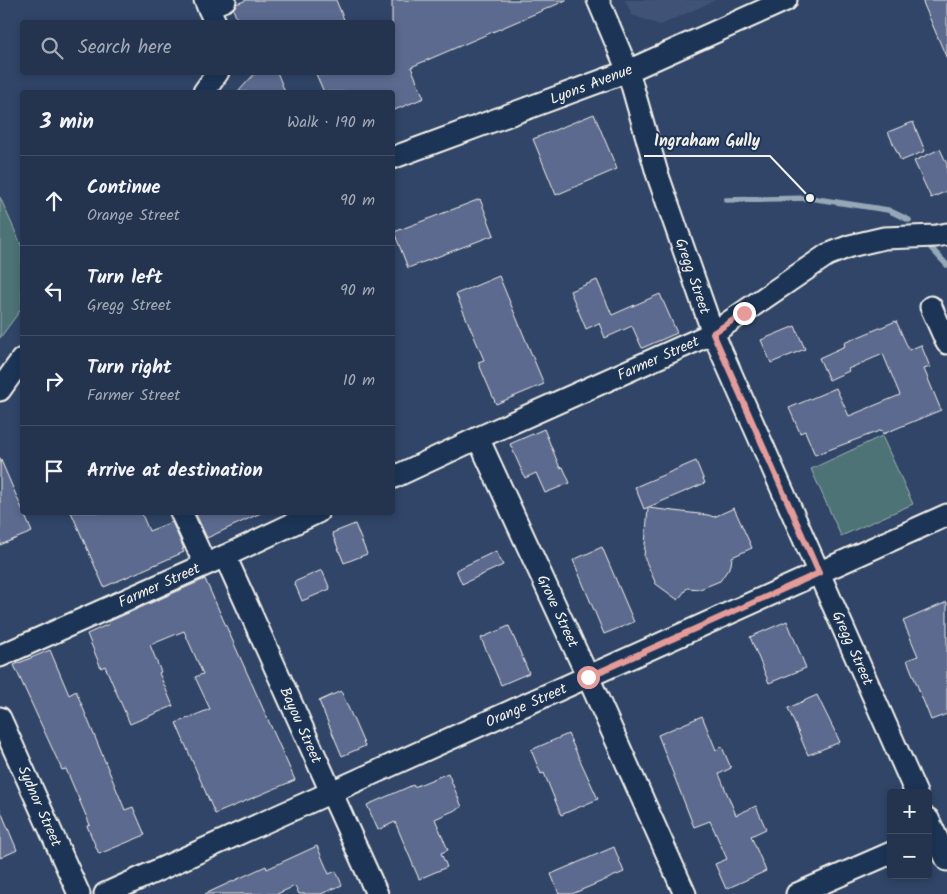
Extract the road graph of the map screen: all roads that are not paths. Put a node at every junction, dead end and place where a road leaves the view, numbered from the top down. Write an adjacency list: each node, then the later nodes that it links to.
1 (598, 0): 3 (street, Gregg Street)
2 (786, 0): 3 (street, Lyons Avenue)
3 (628, 71): 6 (street, Lyons Avenue); 9 (street, Gregg Street)
4 (216, 75): 5 (street)
5 (205, 90)
6 (395, 157)
7 (947, 234): 9 (street, Farmer Street)
8 (931, 307): 10 (street)
9 (713, 333): 13 (street, Farmer Street); 20 (street, Gregg Street)
10 (947, 343)
11 (20, 362): 12 (street)
12 (0, 390)
13 (478, 438): 14 (street, Farmer Street); 22 (street, Grove Street)
14 (395, 477)
15 (181, 515): 19 (street)
16 (312, 515): 18 (street, Farmer Street)
17 (947, 515): 20 (street, Orange Street)
18 (226, 556): 19 (street, Farmer Street); 25 (street, Bayou Street)
19 (205, 564): 21 (street, Farmer Street)
20 (819, 573): 22 (street, Orange Street); 24 (street, Gregg Street)
21 (0, 656)
22 (588, 677): 25 (street, Orange Street); 32 (street, Grove Street)
23 (0, 718): 29 (street, Sydnor Street)
24 (914, 789)
25 (332, 793): 30 (street, Orange Street); 31 (street, Bayou Street)
26 (932, 834): 28 (street)
27 (887, 855): 33 (street)
28 (947, 860)
29 (79, 894)
30 (105, 894)
31 (377, 894)
32 (685, 894)
33 (797, 894)

